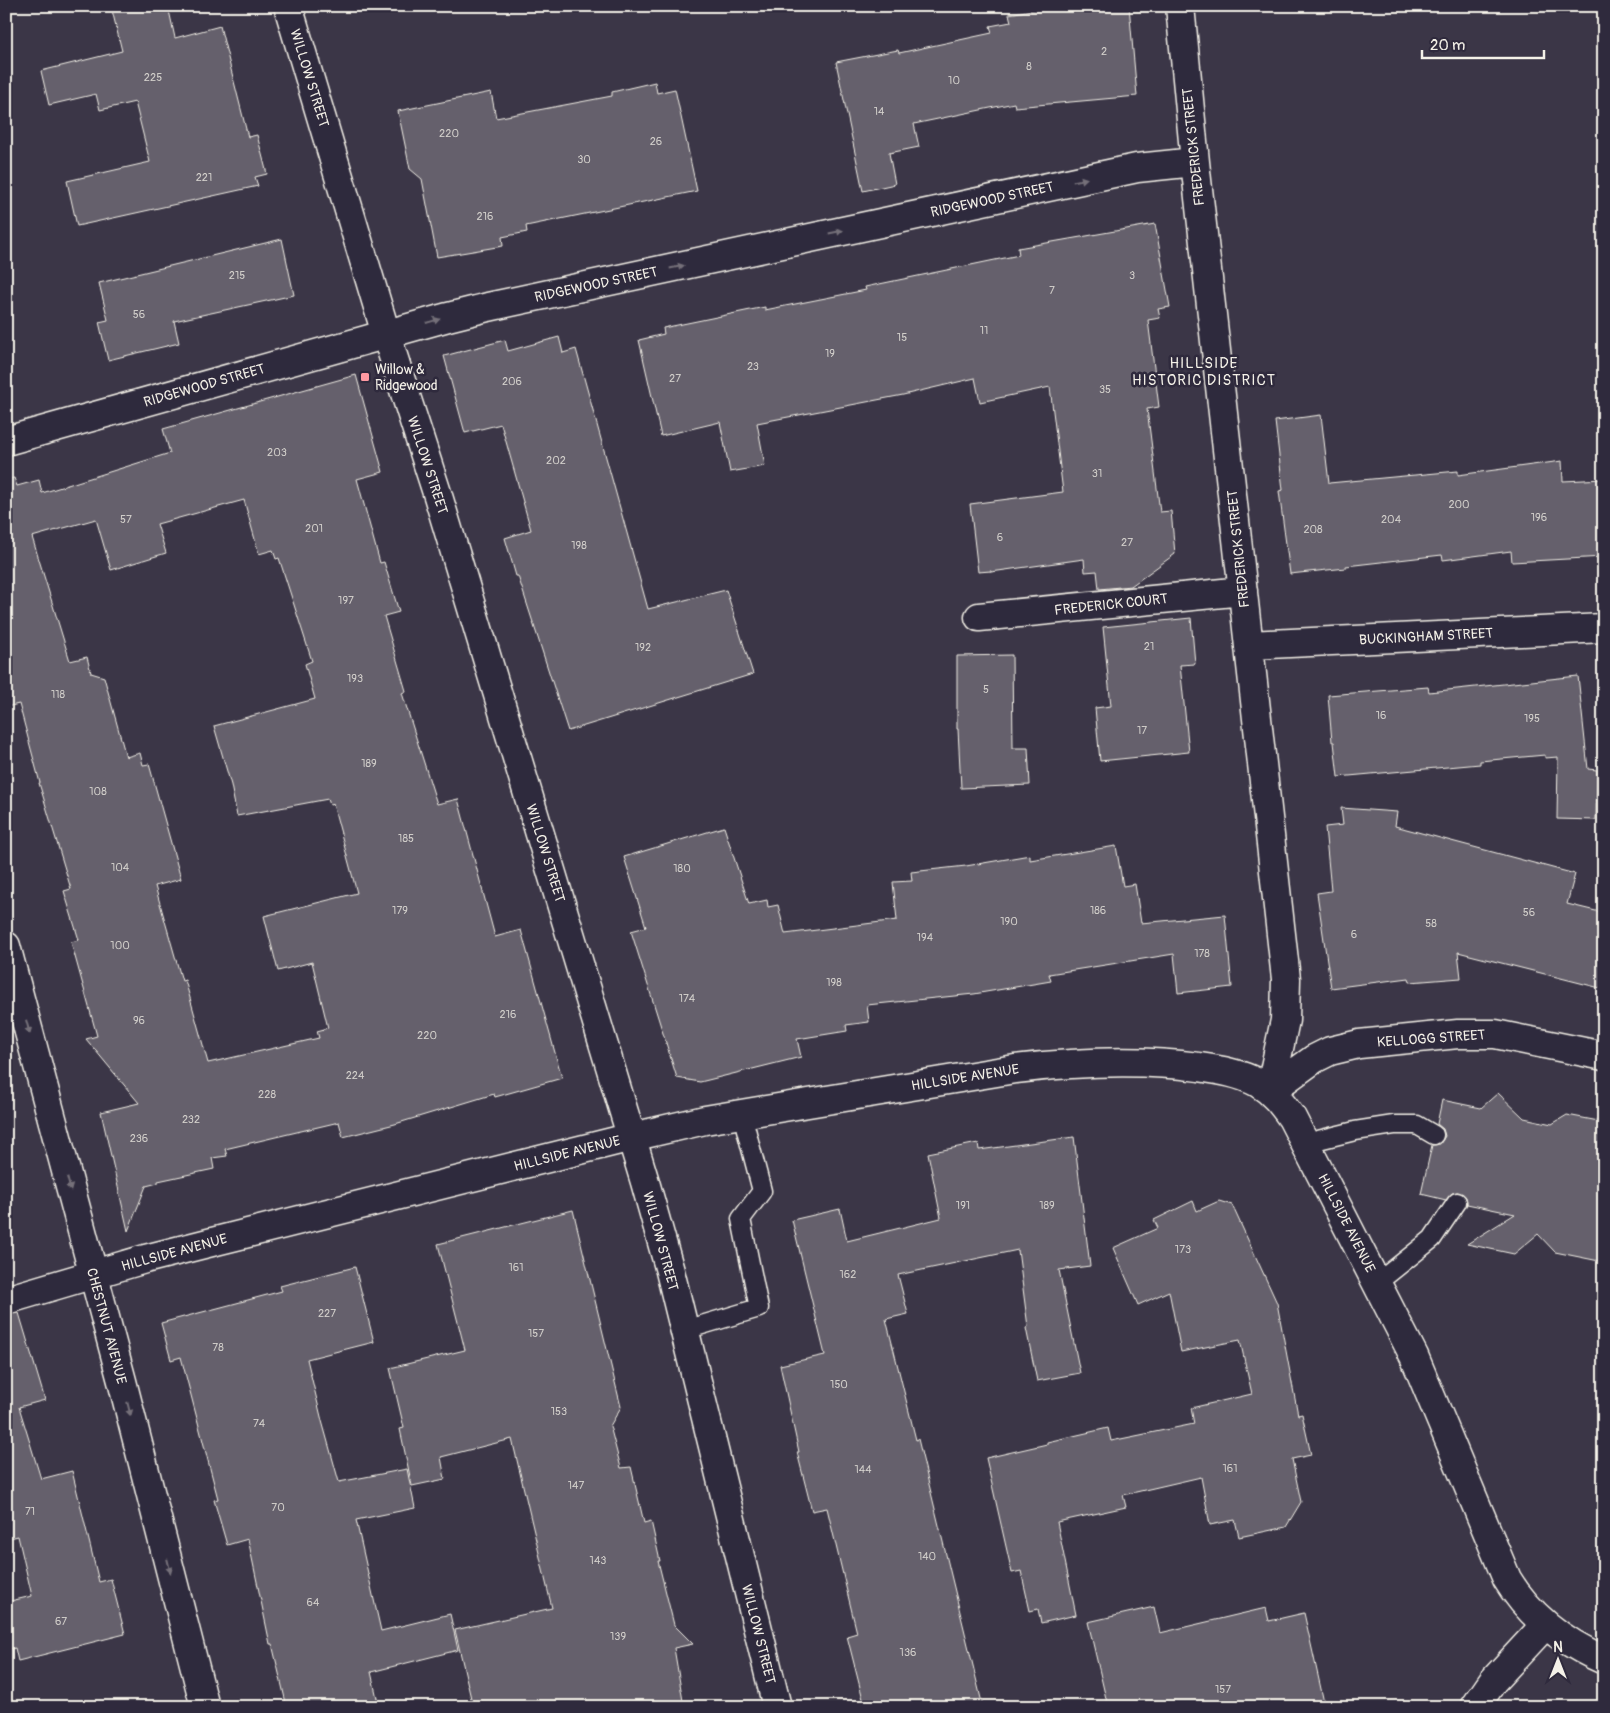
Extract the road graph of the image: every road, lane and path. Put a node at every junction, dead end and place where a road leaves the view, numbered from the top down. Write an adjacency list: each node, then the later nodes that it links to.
1 (288, 6): 4 (street, WILLOW STREET)
2 (1180, 6): 3 (street, FREDERICK STREET)
3 (1195, 162): 4 (street, RIDGEWOOD STREET, one-way to 3); 6 (street, FREDERICK STREET)
4 (386, 334): 5 (street, RIDGEWOOD STREET); 15 (street, WILLOW STREET)
5 (6, 441)
6 (1243, 591): 7 (street, FREDERICK COURT); 9 (street, FREDERICK STREET)
7 (979, 617)
8 (1604, 628): 9 (street, BUCKINGHAM STREET)
9 (1249, 645): 12 (street, FREDERICK STREET)
10 (6, 946): 18 (street, CHESTNUT AVENUE, one-way to 18)
11 (1604, 1056): 12 (street, KELLOGG STREET)
12 (1270, 1091): 13 (street, HILLSIDE AVENUE); 16 (street, HILLSIDE AVENUE)
13 (742, 1114): 15 (street, HILLSIDE AVENUE); 21 (lane)
14 (1434, 1135): 16 (lane)
15 (632, 1137): 18 (street, HILLSIDE AVENUE); 21 (street, WILLOW STREET)
16 (1306, 1144): 19 (street, HILLSIDE AVENUE)
17 (1457, 1202): 19 (lane)
18 (93, 1274): 20 (street, HILLSIDE AVENUE); 24 (street, CHESTNUT AVENUE, one-way to 24)
19 (1377, 1283): 22 (street, HILLSIDE AVENUE)
20 (6, 1300)
21 (685, 1330): 25 (street, WILLOW STREET)
22 (1545, 1625): 23 (street, HILLSIDE AVENUE); 26 (street)
23 (1604, 1660)
24 (205, 1707)
25 (777, 1707)
26 (1475, 1707)

